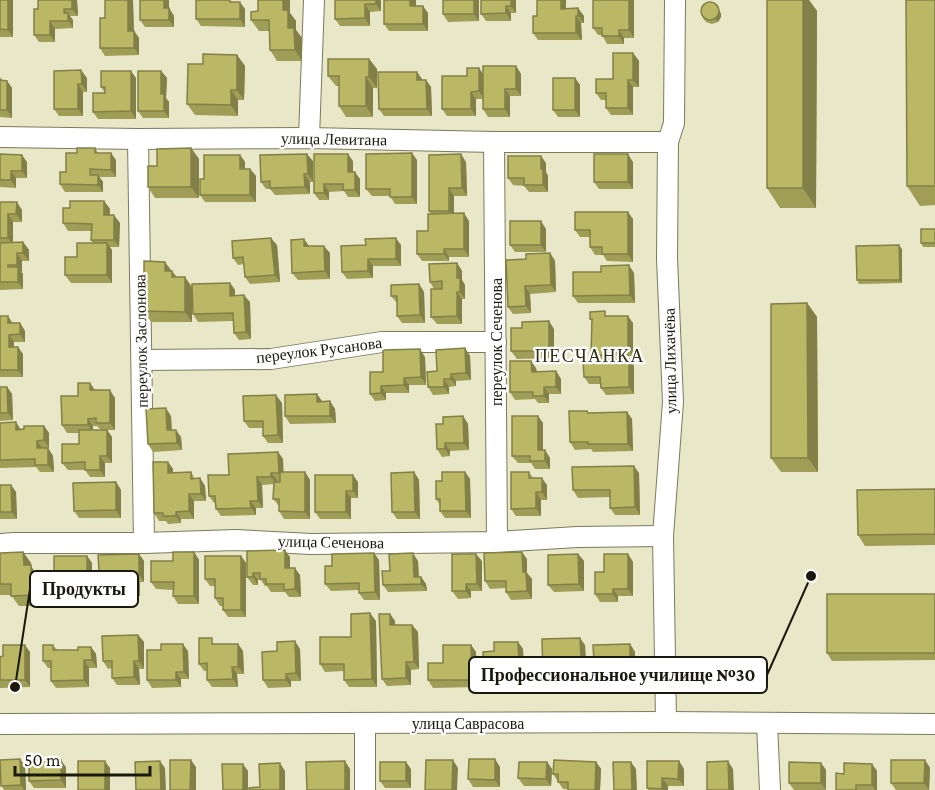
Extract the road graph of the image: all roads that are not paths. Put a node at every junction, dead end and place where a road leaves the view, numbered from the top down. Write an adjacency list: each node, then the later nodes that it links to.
1 (314, 0): 4 (street)
2 (675, 0): 7 (street, улица Лихачёва)
3 (0, 137): 5 (street, улица Левитана)
4 (309, 138): 5 (street, улица Левитана); 6 (street, улица Левитана)
5 (138, 139): 9 (street, переулок Заслонова)
6 (494, 142): 7 (street, улица Левитана); 8 (street, переулок Сеченова)
7 (668, 142): 10 (street, улица Лихачёва)
8 (496, 342): 9 (street, переулок Русанова); 11 (street, переулок Сеченова)
9 (142, 360): 12 (street, переулок Заслонова)
10 (663, 536): 11 (street, улица Сеченова); 14 (street, улица Лихачёва)
11 (497, 542): 12 (street, улица Сеченова)
12 (144, 543): 13 (street, улица Сеченова)
13 (0, 544)
14 (666, 722): 15 (street, улица Саврасова); 17 (street, улица Саврасова)
15 (365, 723): 16 (street, улица Саврасова); 19 (street)
16 (0, 724)
17 (767, 724): 18 (street, улица Саврасова); 20 (street)
18 (935, 724)
19 (365, 790)
20 (770, 790)

